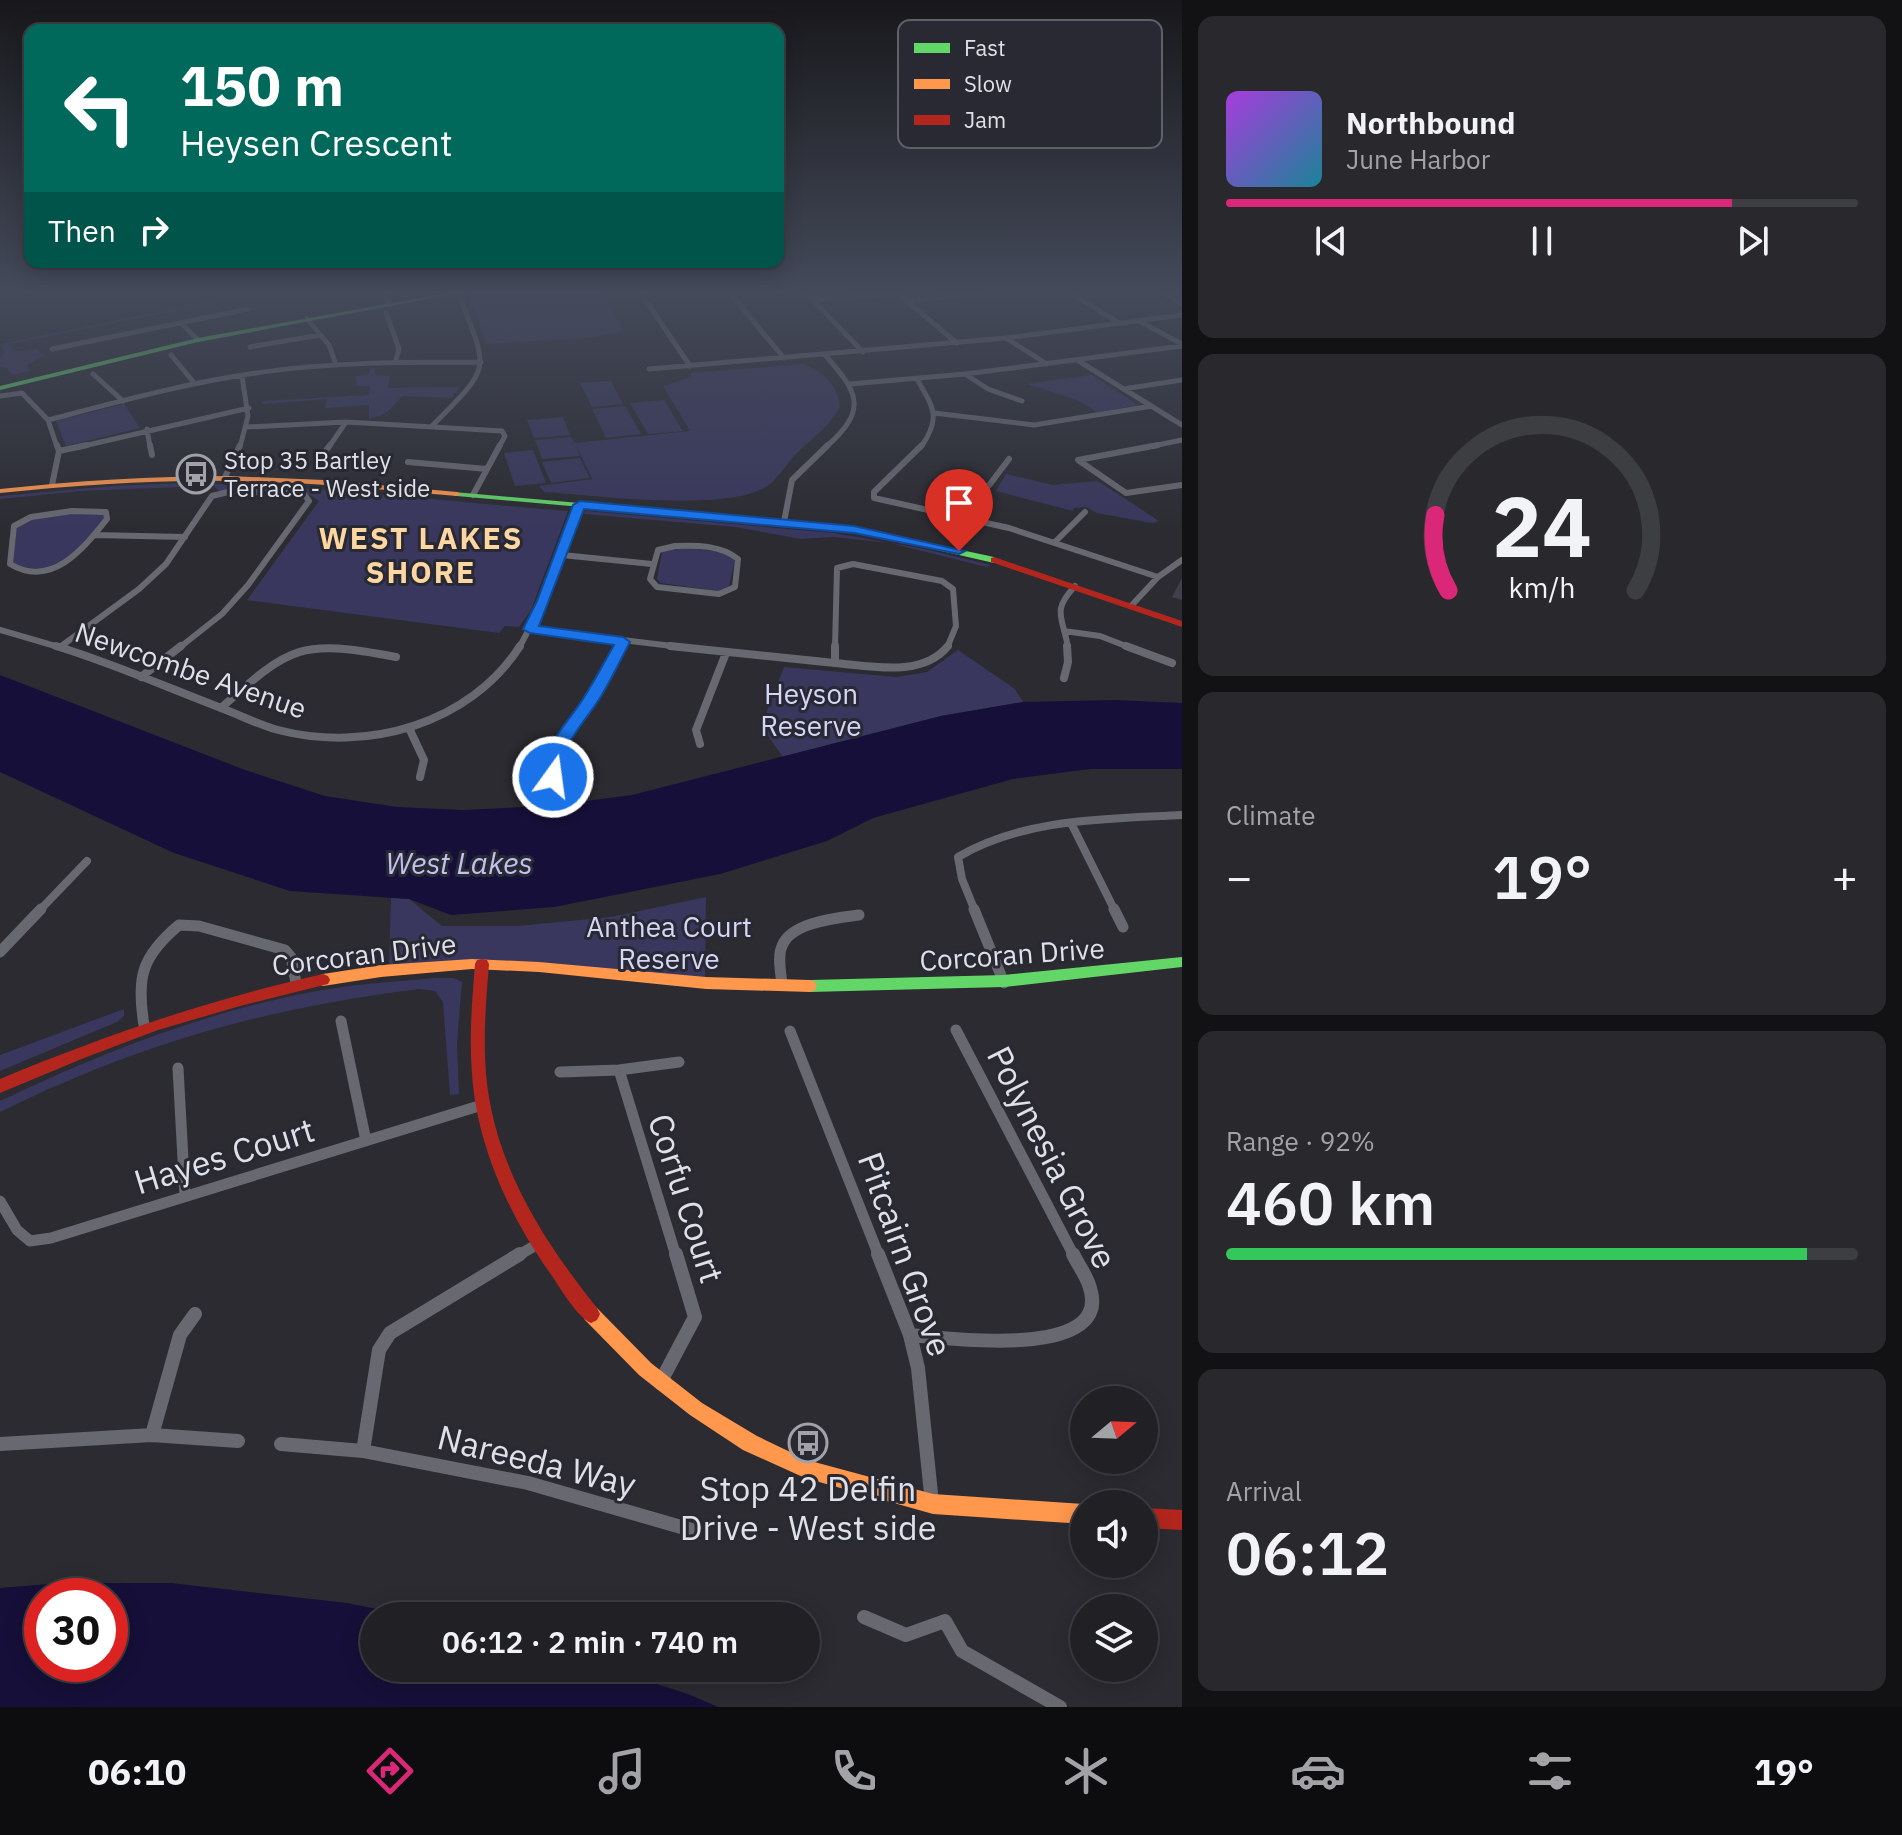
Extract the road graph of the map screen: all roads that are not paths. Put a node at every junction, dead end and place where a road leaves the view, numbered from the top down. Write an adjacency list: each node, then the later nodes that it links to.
1 (54, 372): 15 (street)
2 (185, 372): 13 (street)
3 (279, 372): 10 (street)
4 (477, 372): 26 (street)
5 (839, 372): 14 (street)
6 (984, 372): 9 (street)
7 (1095, 372): 16 (street)
8 (93, 374): 18 (street)
9 (965, 374): 11 (street); 19 (street)
10 (242, 376): 13 (street); 21 (street)
11 (917, 379): 14 (street); 22 (street)
12 (1182, 380): 16 (street)
13 (195, 384): 18 (street)
14 (850, 384): 44 (street)
15 (0, 385)
16 (1123, 389): 20 (street)
17 (0, 396): 23 (street)
18 (123, 401): 23 (street)
19 (1022, 401)
20 (1152, 406): 22 (street); 25 (street)
21 (249, 408): 27 (street); 28 (street)
22 (934, 413): 43 (street)
23 (48, 420): 30 (street)
24 (346, 422): 26 (street); 27 (street); 32 (street)
25 (1182, 425)
26 (432, 426): 35 (street)
27 (247, 427): 36 (street)
28 (147, 429): 30 (street); 31 (street)
29 (1182, 440): 38 (street)
30 (59, 451): 37 (street)
31 (152, 455)
32 (322, 456)
33 (1009, 459): 43 (street)
34 (408, 462): 35 (street)
35 (487, 469): 40 (street)
36 (225, 477): 37 (street); 40 (street)
37 (52, 485): 39 (street)
38 (1182, 485)
39 (0, 491)
40 (473, 495): 41 (street)
41 (580, 505): 44 (street); 48 (street, Newcombe Avenue)
42 (1085, 512): 47 (street)
43 (965, 517): 47 (street)
44 (784, 522): 52 (street)
45 (94, 535): 45 (street); 46 (street)
46 (185, 537): 59 (street); 64 (street)
47 (1056, 541): 51 (street)
48 (562, 555): 50 (street); 55 (street, Newcombe Avenue)
49 (1182, 560): 51 (street)
50 (652, 564): 50 (street)
51 (1158, 577): 53 (street)
52 (1075, 586): 53 (street); 57 (street)
53 (1131, 606): 54 (street)
54 (1182, 624)
55 (530, 629): 58 (street); 67 (street, Newcombe Avenue)
56 (0, 630): 59 (street, Newcombe Avenue)
57 (1064, 631): 63 (street); 65 (street)
58 (623, 642): 60 (street); 70 (street)
59 (60, 647): 64 (street, Newcombe Avenue)
60 (726, 653): 62 (street); 68 (street)
61 (396, 657): 66 (street)
62 (835, 663): 62 (street)
63 (1172, 663)
64 (141, 677): 66 (street, Newcombe Avenue)
65 (1064, 678)
66 (221, 708): 67 (street, Newcombe Avenue)
67 (409, 728): 69 (street)
68 (700, 744)
69 (420, 777)
70 (553, 777)
71 (1182, 815): 72 (street)
72 (1071, 823): 75 (street); 80 (street)
73 (87, 861): 76 (street)
74 (859, 915): 81 (street)
75 (1123, 927)
76 (0, 952)
77 (1182, 962): 80 (street, Corcoran Drive)
78 (482, 964): 79 (street, Corcoran Drive); 81 (street, Corcoran Drive); 91 (street)
79 (296, 983): 83 (street, Corcoran Drive); 83 (street)
80 (1004, 983): 81 (street, Corcoran Drive)
81 (782, 985)
82 (341, 1021): 92 (street)
83 (144, 1025): 90 (street, Corcoran Drive)
84 (956, 1030): 97 (street, Polynesia Grove)
85 (790, 1031): 97 (street, Pitcairn Grove)
86 (679, 1062): 88 (street)
87 (178, 1068): 93 (street)
88 (619, 1070): 89 (street); 98 (street, Corfu Court)
89 (560, 1072)
90 (0, 1086)
91 (482, 1105): 92 (street, Hayes Court); 95 (street)
92 (366, 1141): 93 (street, Hayes Court)
93 (185, 1196): 94 (street, Hayes Court)
94 (0, 1201)
95 (538, 1244): 98 (street); 103 (street)
96 (195, 1314): 99 (street)
97 (910, 1335): 104 (street, Pitcairn Grove)
98 (660, 1383): 104 (street)
99 (152, 1435): 100 (street); 101 (street)
100 (238, 1441)
101 (0, 1444)
102 (281, 1444): 103 (street, Nareeda Way)
103 (363, 1451): 108 (street, Nareeda Way)
104 (932, 1504): 105 (street)
105 (1070, 1513)
106 (1158, 1519): 107 (street)
107 (1182, 1520)
108 (695, 1531)
109 (864, 1617): 110 (street)
110 (1060, 1707)

